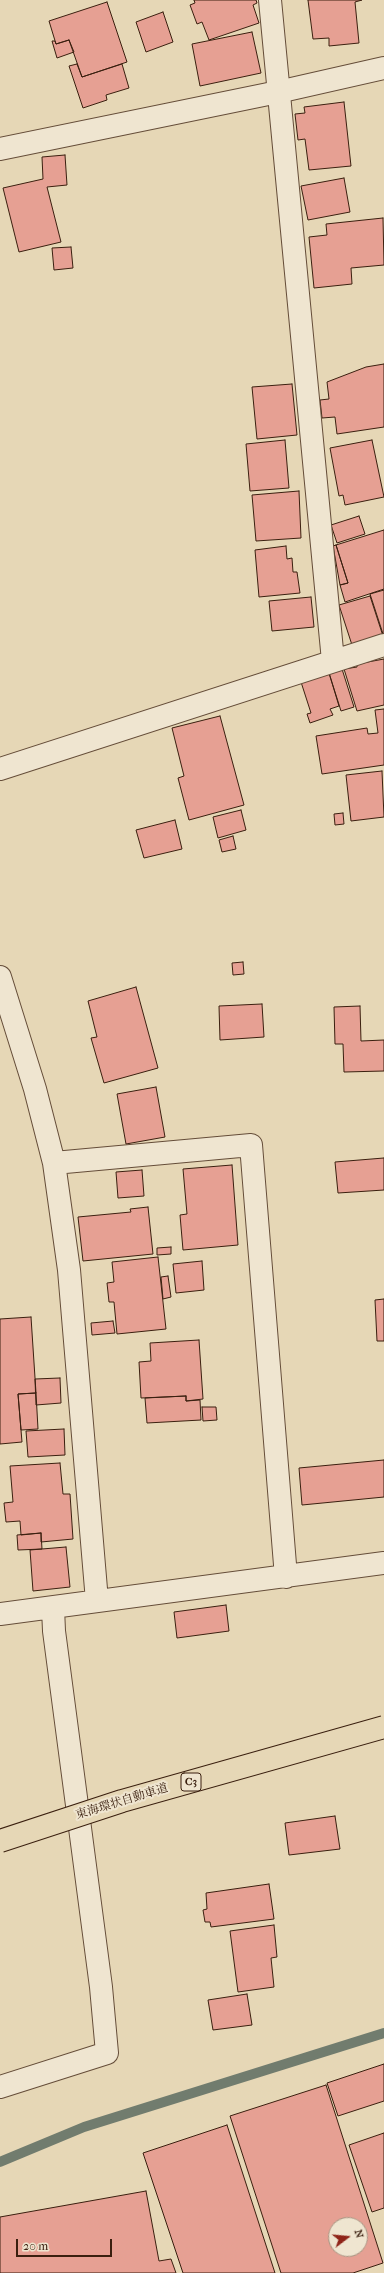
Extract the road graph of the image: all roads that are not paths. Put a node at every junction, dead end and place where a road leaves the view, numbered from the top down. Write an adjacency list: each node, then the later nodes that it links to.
1 (270, 0): 3 (street)
2 (384, 68): 3 (street)
3 (278, 92): 4 (street); 6 (street)
4 (0, 148)
5 (384, 645): 6 (street)
6 (333, 661): 7 (street)
7 (0, 769)
8 (0, 977): 9 (street)
9 (54, 1163): 11 (street); 12 (street)
10 (384, 1564): 11 (street)
11 (286, 1577): 12 (street)
12 (97, 1601): 13 (street)
13 (52, 1608): 14 (street); 17 (street)
14 (0, 1614)
15 (384, 1727): 16 (highway, 東海環状自動車道 / C3, bridge)
16 (0, 1841)
17 (0, 2087)

